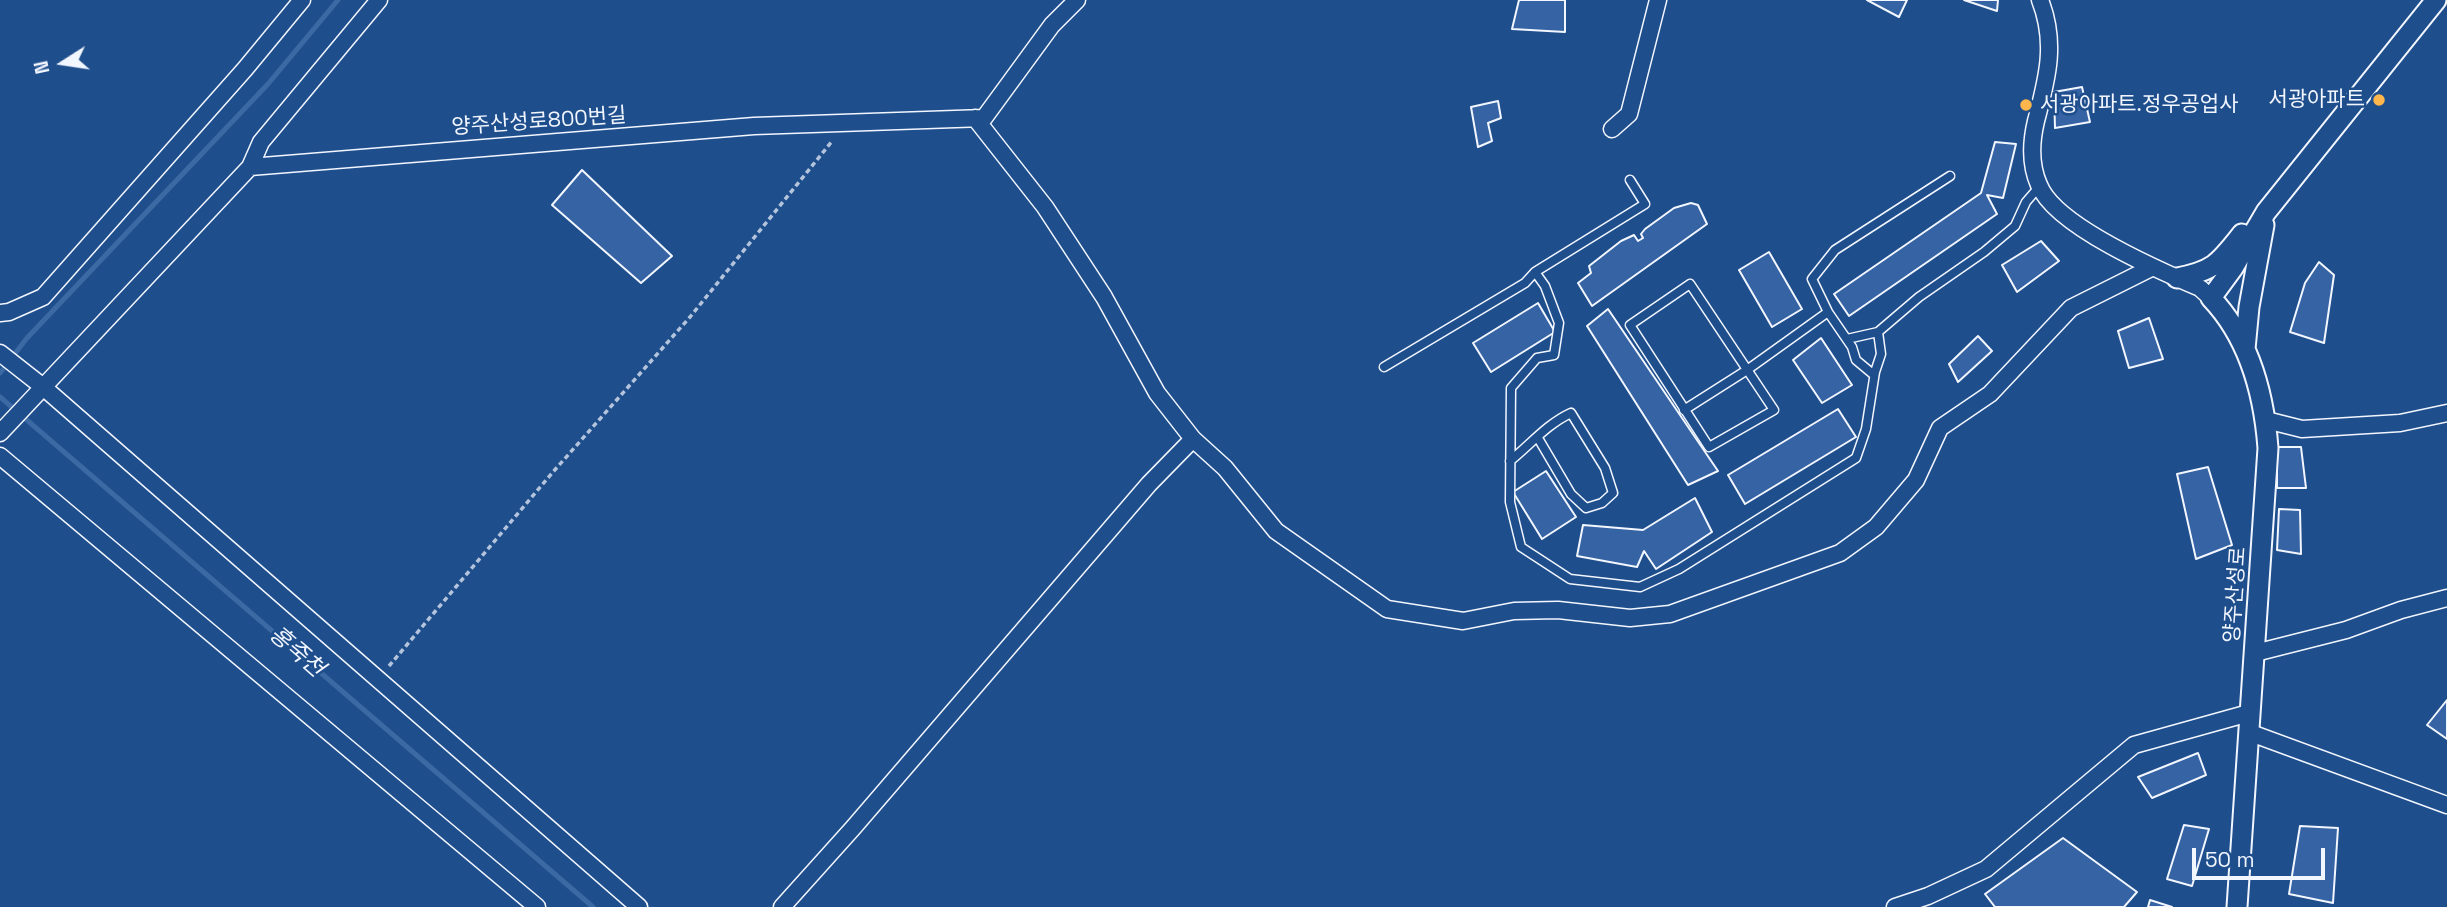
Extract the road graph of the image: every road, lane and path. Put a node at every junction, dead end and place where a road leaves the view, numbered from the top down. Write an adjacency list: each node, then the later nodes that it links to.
1 (302, 0): 20 (street)
2 (379, 0): 10 (street)
3 (1077, 0): 7 (street)
4 (1658, 0): 9 (street)
5 (2040, 0): 13 (street)
6 (2436, 0): 14 (street)
7 (975, 118): 8 (street, 양주산성로800번길); 34 (street)
8 (847, 121): 10 (street, 양주산성로800번길); 39 (path)
9 (1612, 129)
10 (250, 167): 28 (street)
11 (1950, 176): 19 (lane)
12 (1630, 180): 16 (lane)
13 (2039, 187): 15 (street, 양주산성로); 21 (lane)
14 (2266, 212): 17 (street); 18 (street); 23 (street)
15 (2153, 267): 17 (street, 양주산성로); 34 (street)
16 (1535, 272): 25 (lane); 36 (lane)
17 (2177, 278): 18 (street, 양주산성로)
18 (2211, 298): 23 (street, 양주산성로)
19 (1828, 312): 22 (lane); 26 (lane)
20 (0, 313)
21 (1878, 332): 22 (lane); 27 (lane)
22 (1846, 339): 27 (lane)
23 (2245, 349): 31 (street, 양주산성로)
24 (0, 353): 28 (street)
25 (1384, 367)
26 (1747, 370): 29 (lane); 29 (lane); 29 (lane)
27 (1874, 375): 36 (lane)
28 (42, 386): 32 (street); 39 (street)
29 (1684, 410)
30 (2447, 413): 31 (street)
31 (2266, 421): 38 (street, 양주산성로)
32 (0, 433)
33 (1538, 438): 33 (lane); 36 (lane)
34 (1193, 439): 44 (street)
35 (0, 456): 42 (street)
36 (1510, 461)
37 (2447, 598): 38 (street)
38 (2255, 653): 40 (street, 양주산성로)
39 (379, 679): 43 (street)
40 (2249, 723): 41 (street); 45 (street); 46 (street, 양주산성로)
41 (2447, 805)
42 (537, 907)
43 (639, 907)
44 (782, 907)
45 (1895, 907)
46 (2237, 907)

